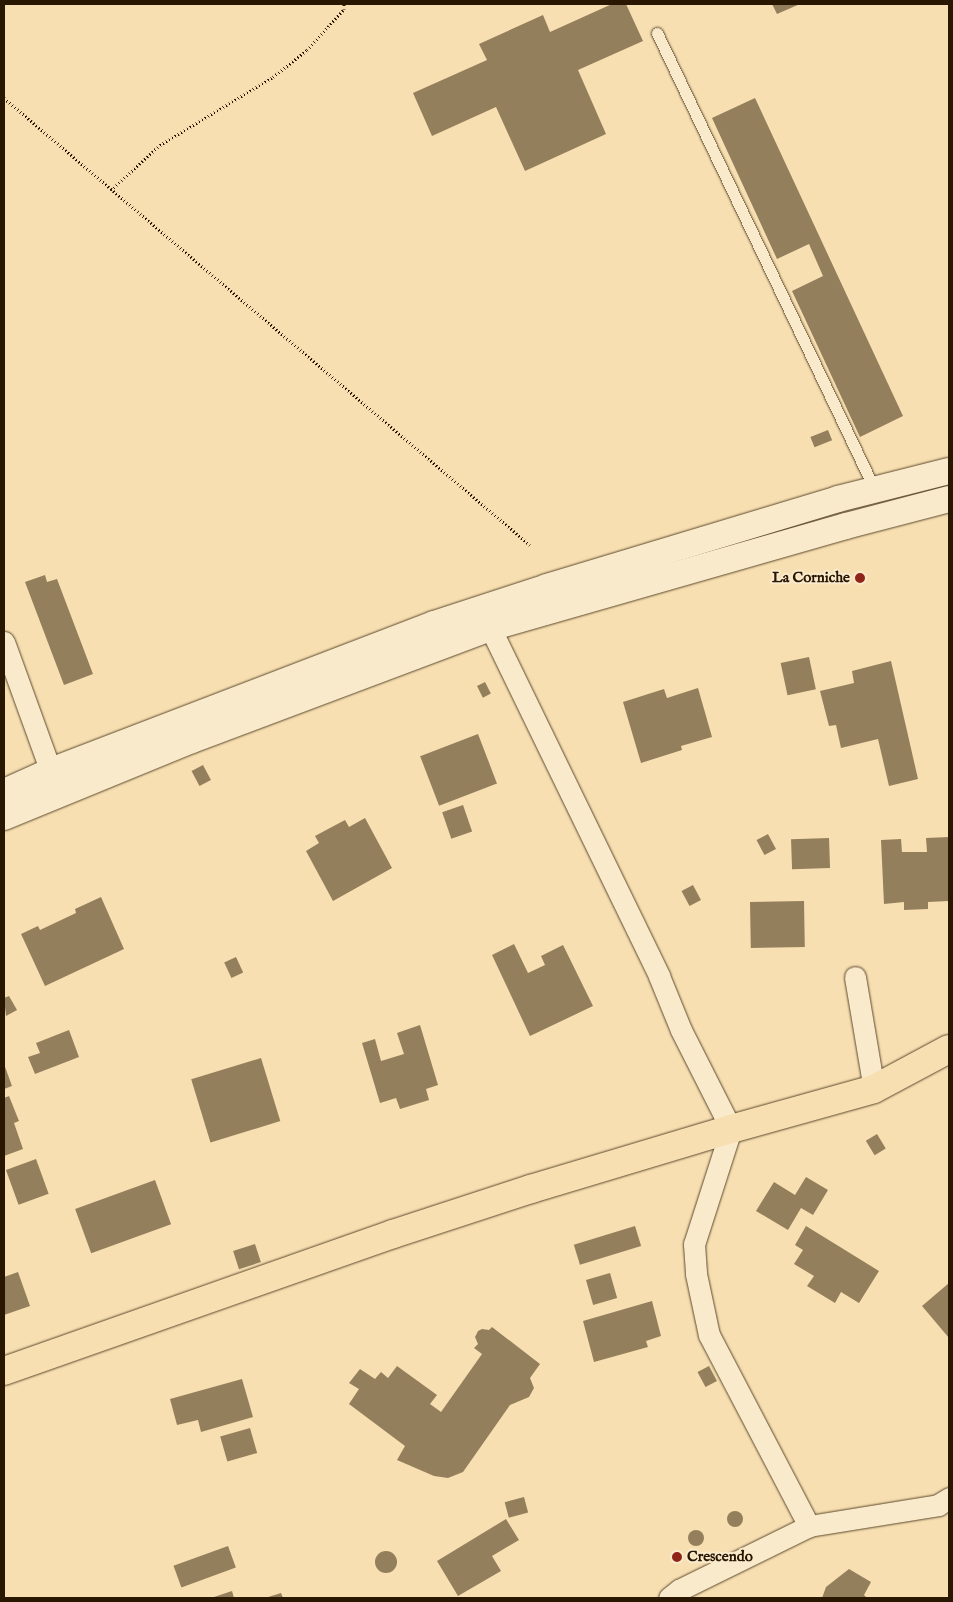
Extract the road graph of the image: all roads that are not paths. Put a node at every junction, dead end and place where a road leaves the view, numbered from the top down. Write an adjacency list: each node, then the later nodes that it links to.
1 (657, 34): 3 (lane)
2 (949, 471): 3 (street)
3 (875, 490): 4 (street)
4 (838, 499): 6 (street); 7 (street)
5 (949, 499): 6 (street)
6 (846, 526): 7 (street)
7 (485, 618): 9 (street); 15 (street)
8 (4, 642): 9 (street)
9 (55, 782): 10 (street); 11 (street)
10 (4, 792)
11 (4, 817)
12 (855, 977): 14 (street)
13 (949, 1049): 14 (highway)
14 (874, 1089): 15 (highway)
15 (731, 1129): 16 (highway); 18 (street)
16 (4, 1371)
17 (949, 1498): 18 (street)
18 (809, 1526): 19 (street)
19 (669, 1598)

